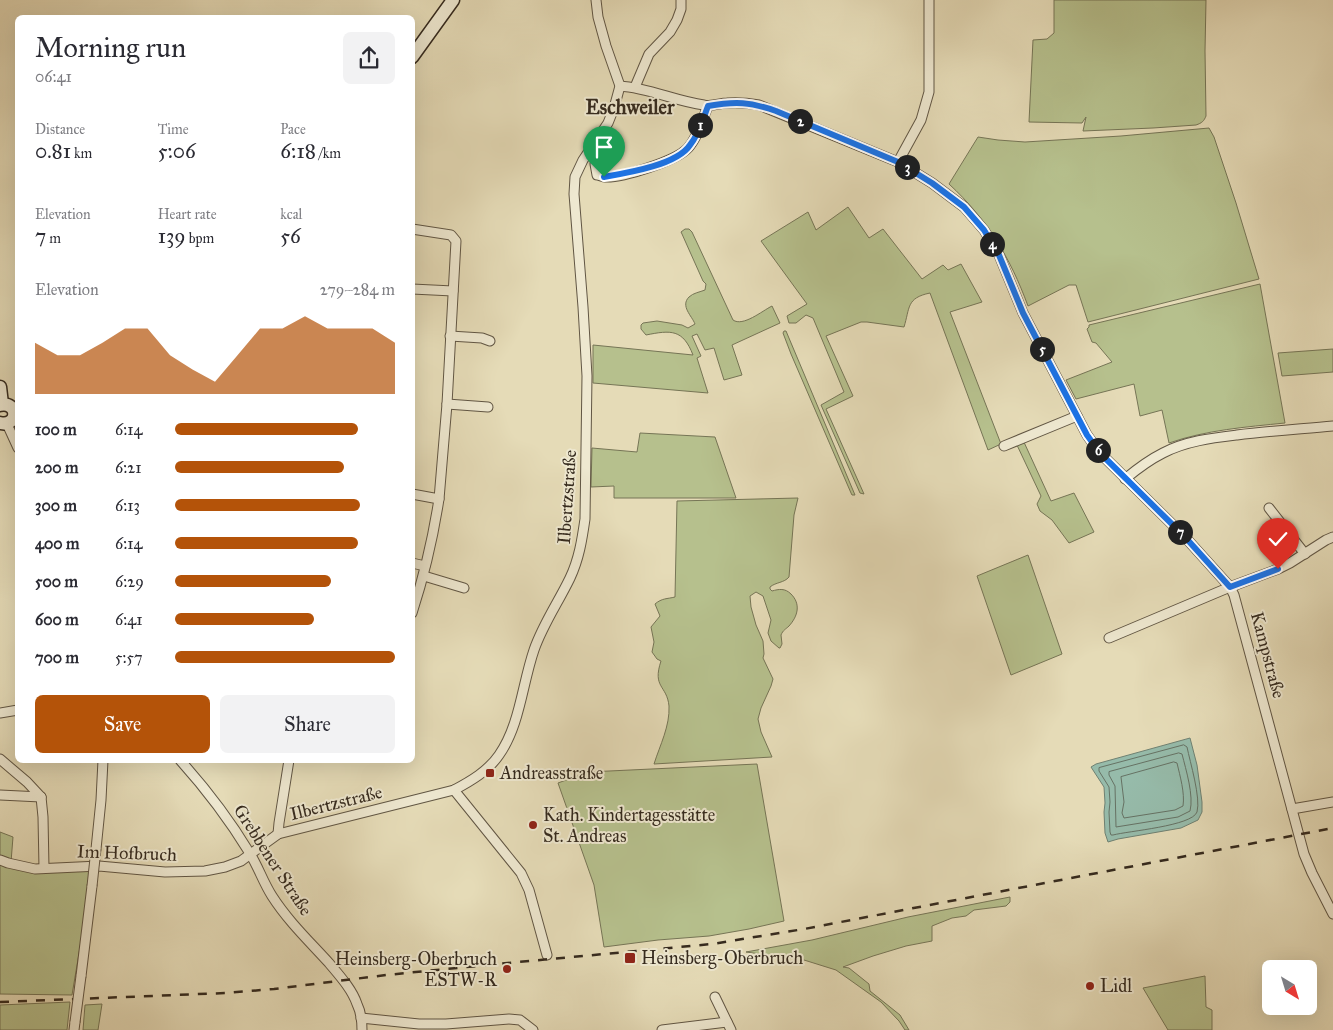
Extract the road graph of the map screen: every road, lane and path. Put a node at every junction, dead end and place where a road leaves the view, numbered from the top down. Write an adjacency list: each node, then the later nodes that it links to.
1 (453, 0): 5 (main road)
2 (596, 0): 6 (street)
3 (681, 0): 7 (street)
4 (929, 0): 10 (street)
5 (415, 53)
6 (620, 86): 7 (street); 9 (street, Ilbertzstraße)
7 (635, 87): 8 (street)
8 (708, 106): 9 (street); 10 (street, Kampstraße)
9 (603, 132): 43 (street, Ilbertzstraße)
10 (898, 162): 20 (street, Kampstraße)
11 (415, 229): 13 (street)
12 (415, 289): 13 (street)
13 (453, 291): 14 (street)
14 (450, 336): 15 (street); 17 (street)
15 (490, 341)
16 (0, 387): 18 (main road)
17 (447, 404): 19 (street); 27 (street)
18 (8, 406): 21 (main road)
19 (488, 407)
20 (1076, 416): 24 (street); 25 (street, Kampstraße)
21 (3, 424): 23 (street)
22 (1333, 426): 25 (street)
23 (15, 443)
24 (1004, 446)
25 (1125, 479): 33 (street, Kampstraße)
26 (415, 495): 27 (street)
27 (439, 499): 32 (street)
28 (1269, 508): 30 (street)
29 (1333, 537): 30 (street)
30 (1305, 554): 33 (street)
31 (415, 565): 32 (street)
32 (424, 571): 34 (street); 35 (street)
33 (1230, 587): 36 (street); 47 (street, Kampstraße)
34 (464, 588)
35 (415, 602)
36 (1108, 638)
37 (15, 710): 38 (street)
38 (0, 713)
39 (0, 759): 45 (street)
40 (103, 763): 56 (street, bridge)
41 (183, 763): 49 (street, Grebbener Straße)
42 (289, 763): 48 (street)
43 (454, 790): 48 (street, Ilbertzstraße); 53 (street)
44 (0, 795): 45 (street)
45 (41, 797): 51 (street)
46 (1333, 802): 47 (street)
47 (1292, 809): 52 (street, Kampstraße)
48 (278, 834): 49 (street, Im Hofbruch)
49 (250, 854): 51 (street, Im Hofbruch); 55 (street, Grebbener Straße)
50 (0, 860): 51 (street, Im Hofbruch)
51 (44, 868)
52 (1333, 914)
53 (547, 955)
54 (715, 996): 57 (street)
55 (362, 1018): 58 (street, Grebbener Straße); 59 (street)
56 (75, 1026)
57 (729, 1026): 60 (street)
58 (362, 1030)
59 (533, 1030)
60 (662, 1030)

